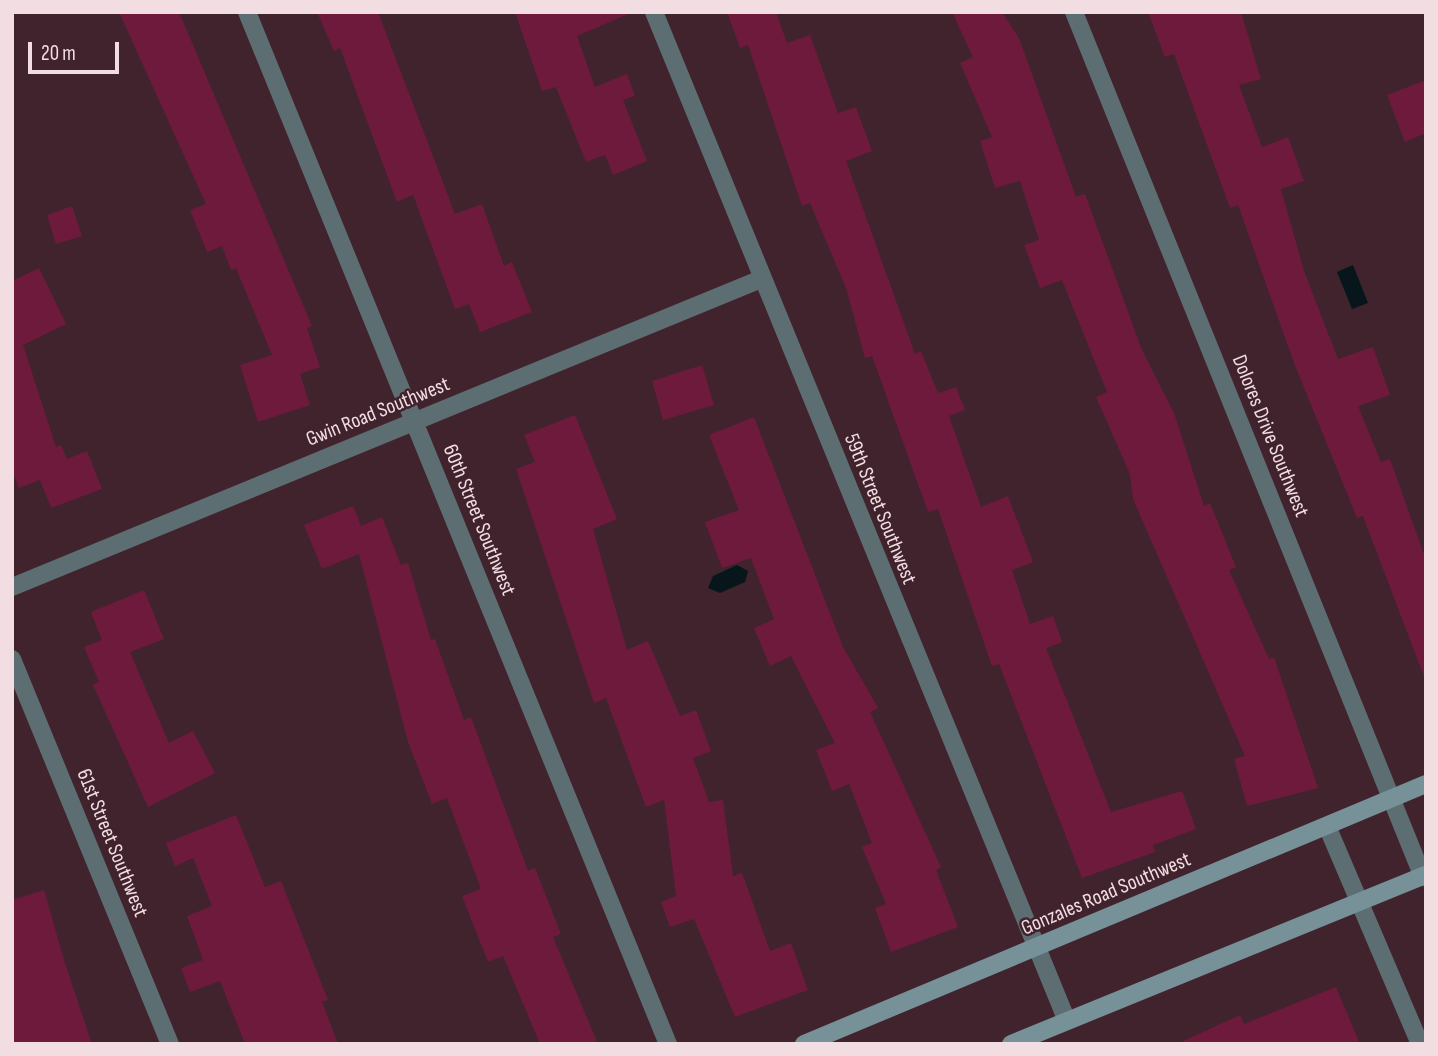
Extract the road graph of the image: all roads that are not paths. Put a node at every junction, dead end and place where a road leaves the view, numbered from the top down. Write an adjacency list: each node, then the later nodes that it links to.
1 (247, 12): 5 (street, 60th Street Southwest)
2 (654, 12): 4 (street, 59th Street Southwest)
3 (1074, 12): 9 (street, Dolores Drive Southwest)
4 (761, 279): 5 (street, Gwin Road Southwest); 13 (street, 59th Street Southwest)
5 (415, 421): 6 (street, Gwin Road Southwest); 16 (street, 60th Street Southwest)
6 (12, 587)
7 (12, 659): 15 (street, 61st Street Southwest)
8 (1426, 784): 9 (street, Gonzales Road Southwest)
9 (1392, 798): 10 (street, Gonzales Road Southwest); 11 (street, Dolores Drive Southwest)
10 (1327, 826): 12 (street); 13 (street, Gonzales Road Southwest)
11 (1424, 876): 12 (street)
12 (1360, 902): 14 (street); 19 (street)
13 (1037, 948): 14 (street, 59th Street Southwest); 17 (street, Gonzales Road Southwest)
14 (1067, 1021): 18 (street)
15 (170, 1044)
16 (668, 1044)
17 (804, 1044)
18 (1011, 1044)
19 (1420, 1044)

